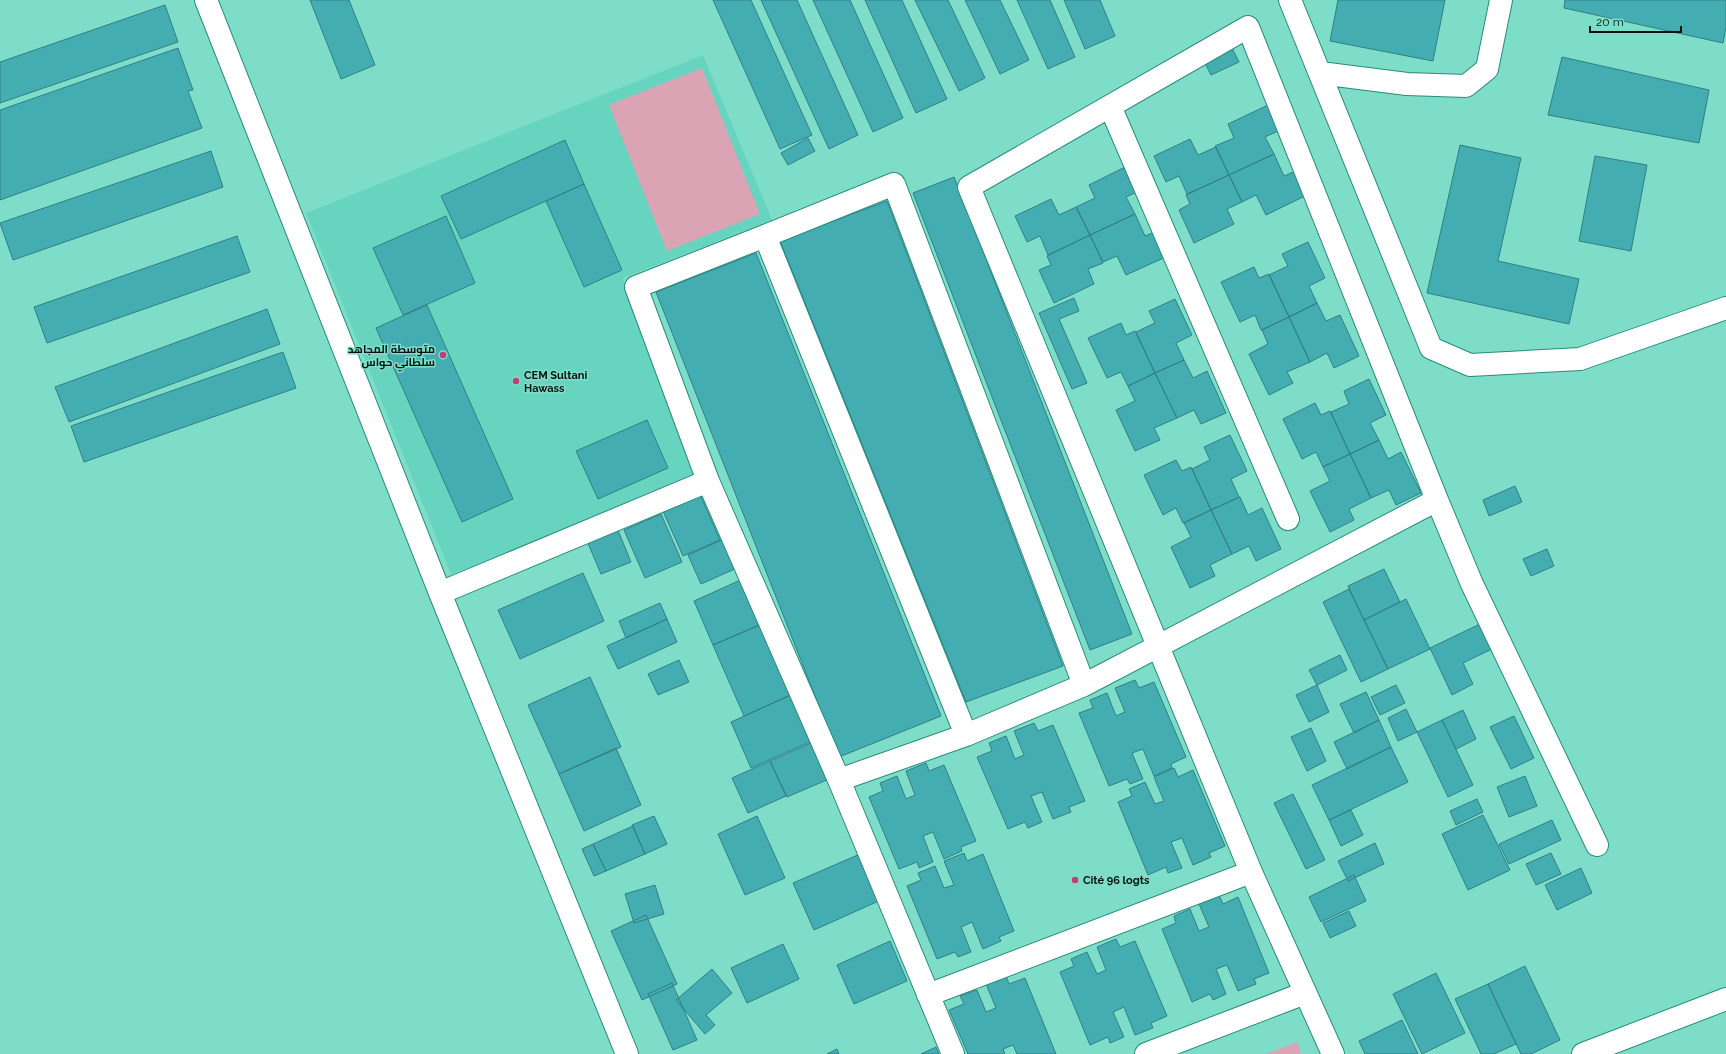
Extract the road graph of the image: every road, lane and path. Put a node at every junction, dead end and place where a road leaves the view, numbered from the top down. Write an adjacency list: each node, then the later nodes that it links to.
1 (206, 0): 11 (street)
2 (1290, 0): 4 (street)
3 (1501, 0): 4 (street)
4 (1320, 73): 7 (street)
5 (1110, 106): 9 (street); 10 (street); 12 (street)
6 (765, 236): 8 (street); 13 (street); 14 (street)
7 (1726, 308)
8 (708, 481): 11 (street); 15 (street)
9 (1437, 500): 12 (street); 16 (street)
10 (1288, 519)
11 (440, 593): 21 (street)
12 (1159, 646): 13 (street); 17 (street)
13 (1084, 685): 14 (street)
14 (966, 735): 15 (street)
15 (838, 780): 19 (street)
16 (1597, 845)
17 (1251, 872): 18 (street); 19 (street)
18 (1305, 994): 23 (street); 24 (street)
19 (928, 995): 22 (street)
20 (1726, 999): 25 (street)
21 (626, 1054)
22 (953, 1054)
23 (1146, 1054)
24 (1333, 1054)
25 (1582, 1054)

